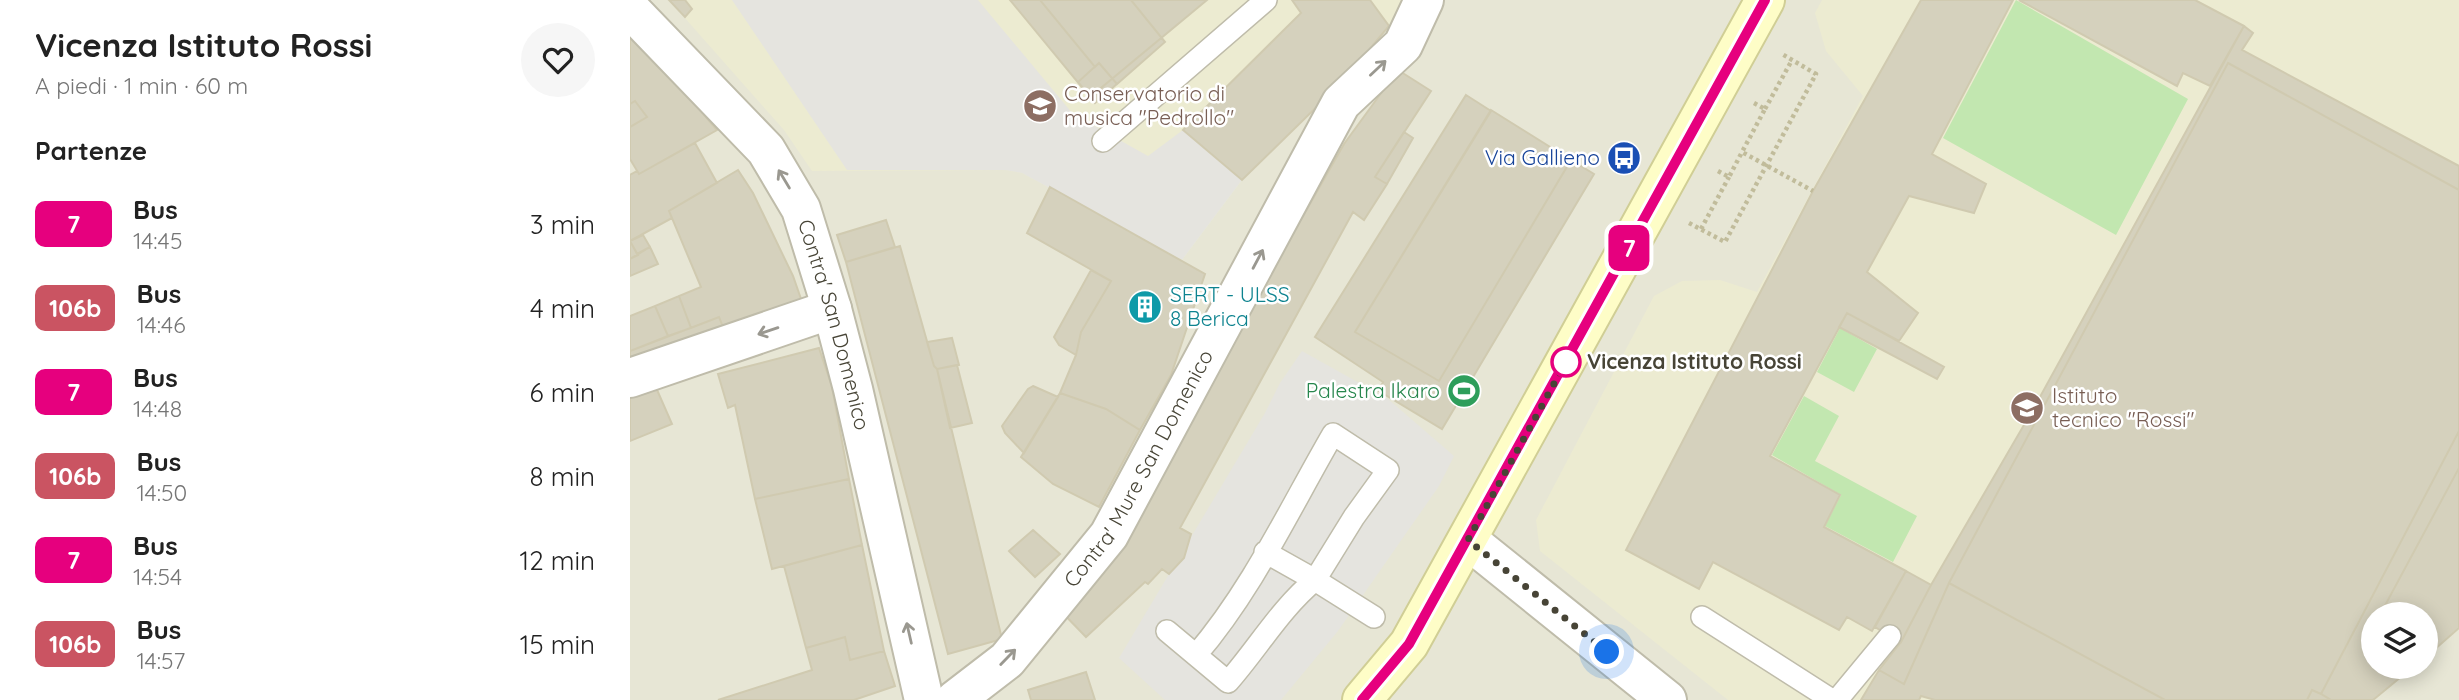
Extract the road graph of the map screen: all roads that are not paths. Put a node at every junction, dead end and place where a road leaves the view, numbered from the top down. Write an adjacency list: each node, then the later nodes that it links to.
1 (1266, 0): 5 (lane)
2 (1424, 0): 17 (street, Contra' Mure San Domenico, one-way to 2)
3 (1765, 0): 8 (main road)
4 (630, 9): 6 (street, Contra' San Domenico, one-way to 4)
5 (1103, 141)
6 (832, 309): 7 (street, one-way to 7); 16 (street, Contra' San Domenico, one-way to 6)
7 (630, 378)
8 (1468, 540): 18 (main road); 19 (street)
9 (1265, 552): 10 (lane); 10 (lane); 15 (lane)
10 (1315, 580): 11 (lane); 15 (lane)
11 (1374, 617)
12 (1702, 617): 20 (lane)
13 (1167, 631): 15 (lane)
14 (1890, 636): 20 (lane)
15 (1196, 655)
16 (924, 700)
17 (955, 700)
18 (1362, 700)
19 (1667, 700)
20 (1835, 700)

